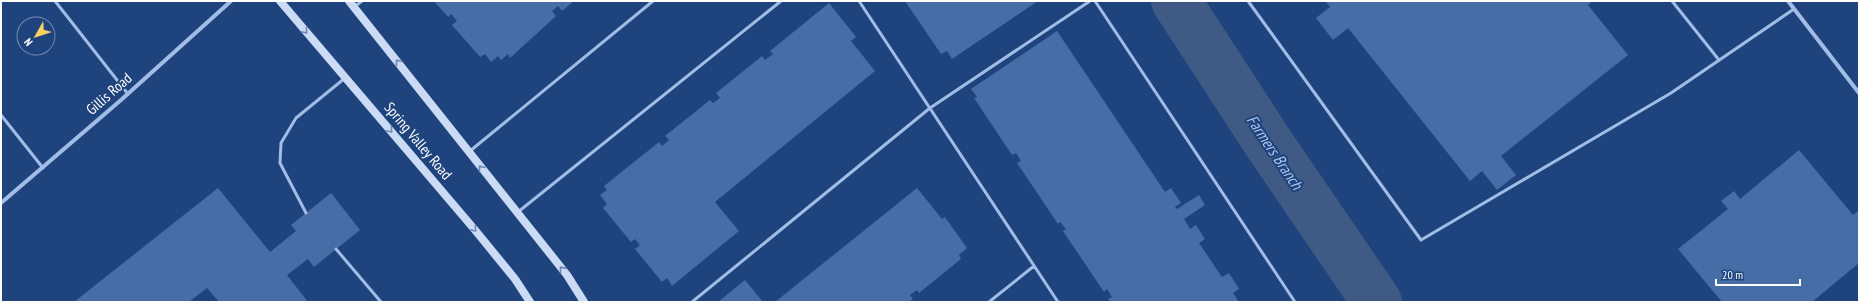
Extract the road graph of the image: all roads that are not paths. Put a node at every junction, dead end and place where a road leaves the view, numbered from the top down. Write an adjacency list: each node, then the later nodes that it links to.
1 (55, 1): 18 (lane)
2 (231, 1): 18 (street, Gillis Road)
3 (280, 1): 16 (main road, Spring Valley Road, one-way to 16)
4 (362, 1): 13 (lane)
5 (653, 1): 21 (lane)
6 (781, 1): 25 (lane)
7 (858, 1): 19 (lane)
8 (1090, 1): 19 (lane)
9 (1095, 1): 34 (lane)
10 (1248, 1): 15 (lane)
11 (1672, 1): 15 (lane)
12 (1788, 1): 14 (street)
13 (352, 4): 21 (main road, Spring Valley Road, one-way to 13)
14 (1794, 9): 15 (lane); 17 (street)
15 (1719, 60)
16 (345, 78): 24 (lane); 29 (main road, Spring Valley Road, one-way to 29)
17 (1859, 93)
18 (128, 94): 22 (street, Gillis Road)
19 (930, 108): 27 (lane); 31 (lane)
20 (1, 115): 22 (lane)
21 (468, 152): 25 (main road, Spring Valley Road, one-way to 21)
22 (43, 168): 23 (street, Gillis Road)
23 (1, 203)
24 (306, 213)
25 (517, 213): 30 (main road, Spring Valley Road, one-way to 25)
26 (336, 249): 28 (lane)
27 (1034, 266): 32 (lane); 33 (lane)
28 (381, 302)
29 (530, 302)
30 (584, 302)
31 (692, 302)
32 (989, 302)
33 (1058, 302)
34 (1295, 302)

